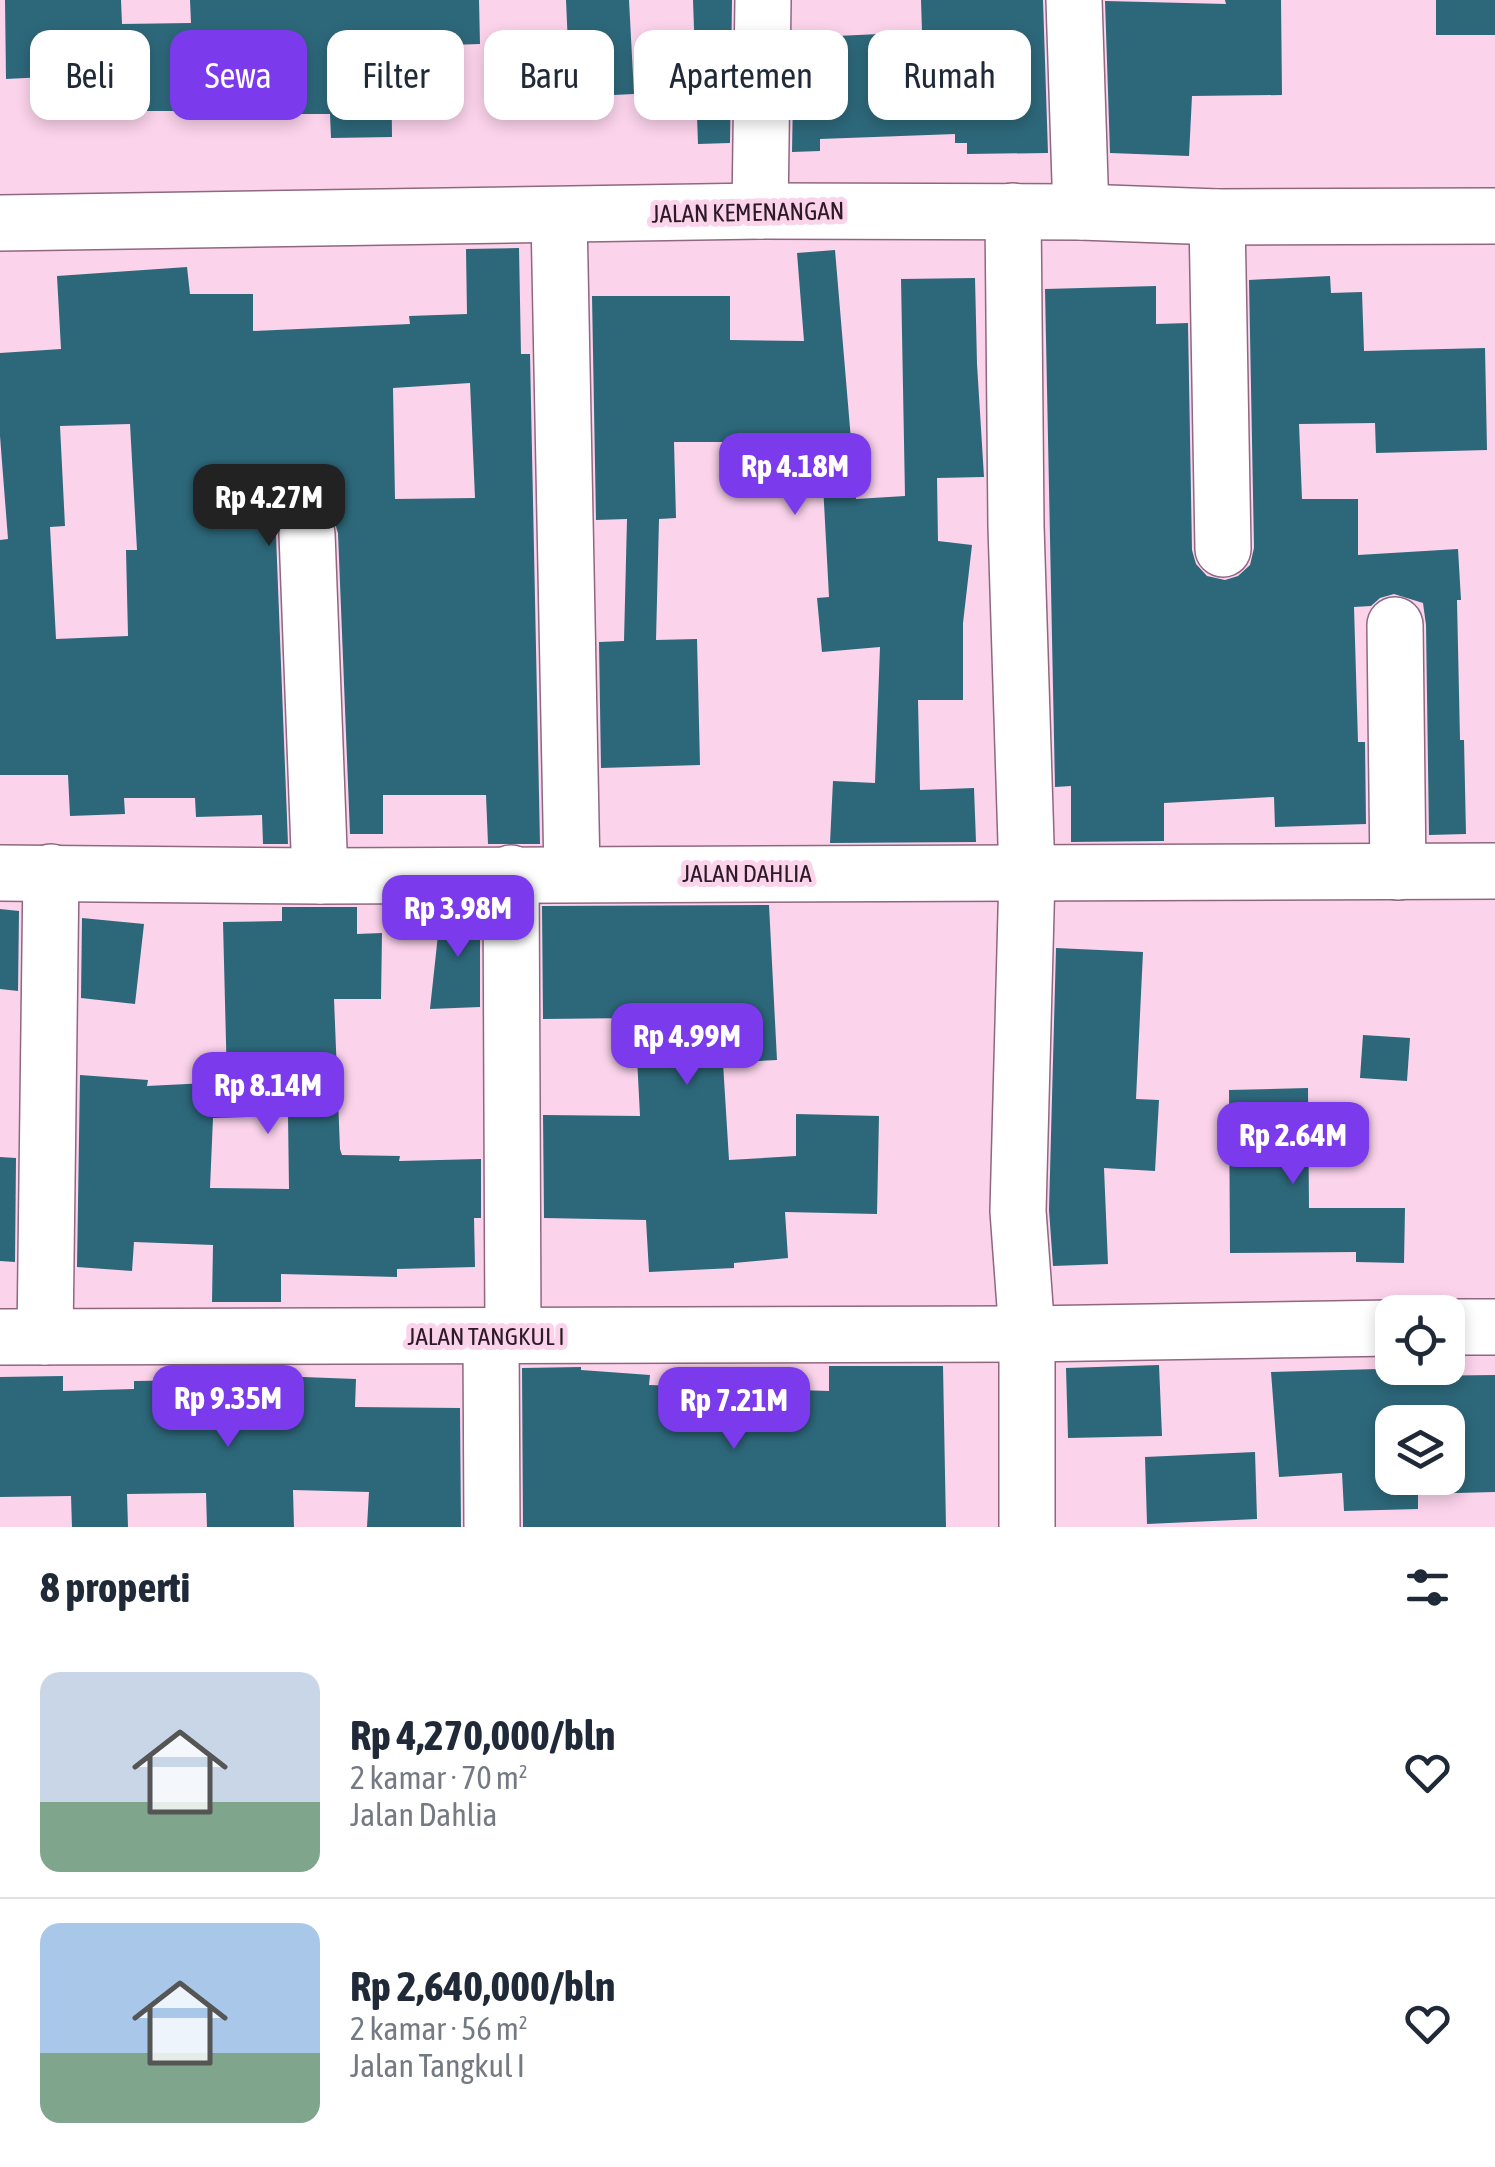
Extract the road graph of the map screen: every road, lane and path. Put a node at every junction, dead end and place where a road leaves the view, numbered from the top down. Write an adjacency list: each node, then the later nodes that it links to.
1 (763, 0): 3 (street)
2 (1074, 0): 5 (street)
3 (760, 211): 4 (street, JALAN KEMENANGAN); 6 (street, JALAN KEMENANGAN)
4 (1013, 211): 5 (street, JALAN KEMENANGAN); 18 (street)
5 (1081, 212): 8 (street, JALAN KEMENANGAN)
6 (560, 216): 9 (street, JALAN KEMENANGAN); 15 (street)
7 (1495, 216): 8 (street, JALAN KEMENANGAN)
8 (1217, 217): 11 (street)
9 (0, 223)
10 (307, 534): 19 (street)
11 (1223, 548)
12 (1395, 625): 16 (street)
13 (1495, 871): 16 (street, JALAN DAHLIA)
14 (26, 872): 19 (street, JALAN DAHLIA); 25 (street)
15 (572, 872): 17 (street, JALAN DAHLIA); 18 (street, JALAN DAHLIA)
16 (1398, 872): 18 (street, JALAN DAHLIA)
17 (511, 873): 19 (street, JALAN DAHLIA); 24 (street)
18 (1027, 874): 23 (street)
19 (320, 876)
20 (1495, 1326): 21 (street)
21 (1465, 1327)
22 (1375, 1328): 23 (street, JALAN TANGKUL I)
23 (1027, 1334): 24 (street, JALAN TANGKUL I); 27 (street)
24 (502, 1336): 25 (street, JALAN TANGKUL I); 26 (street)
25 (22, 1337)
26 (492, 1527)
27 (1026, 1527)

